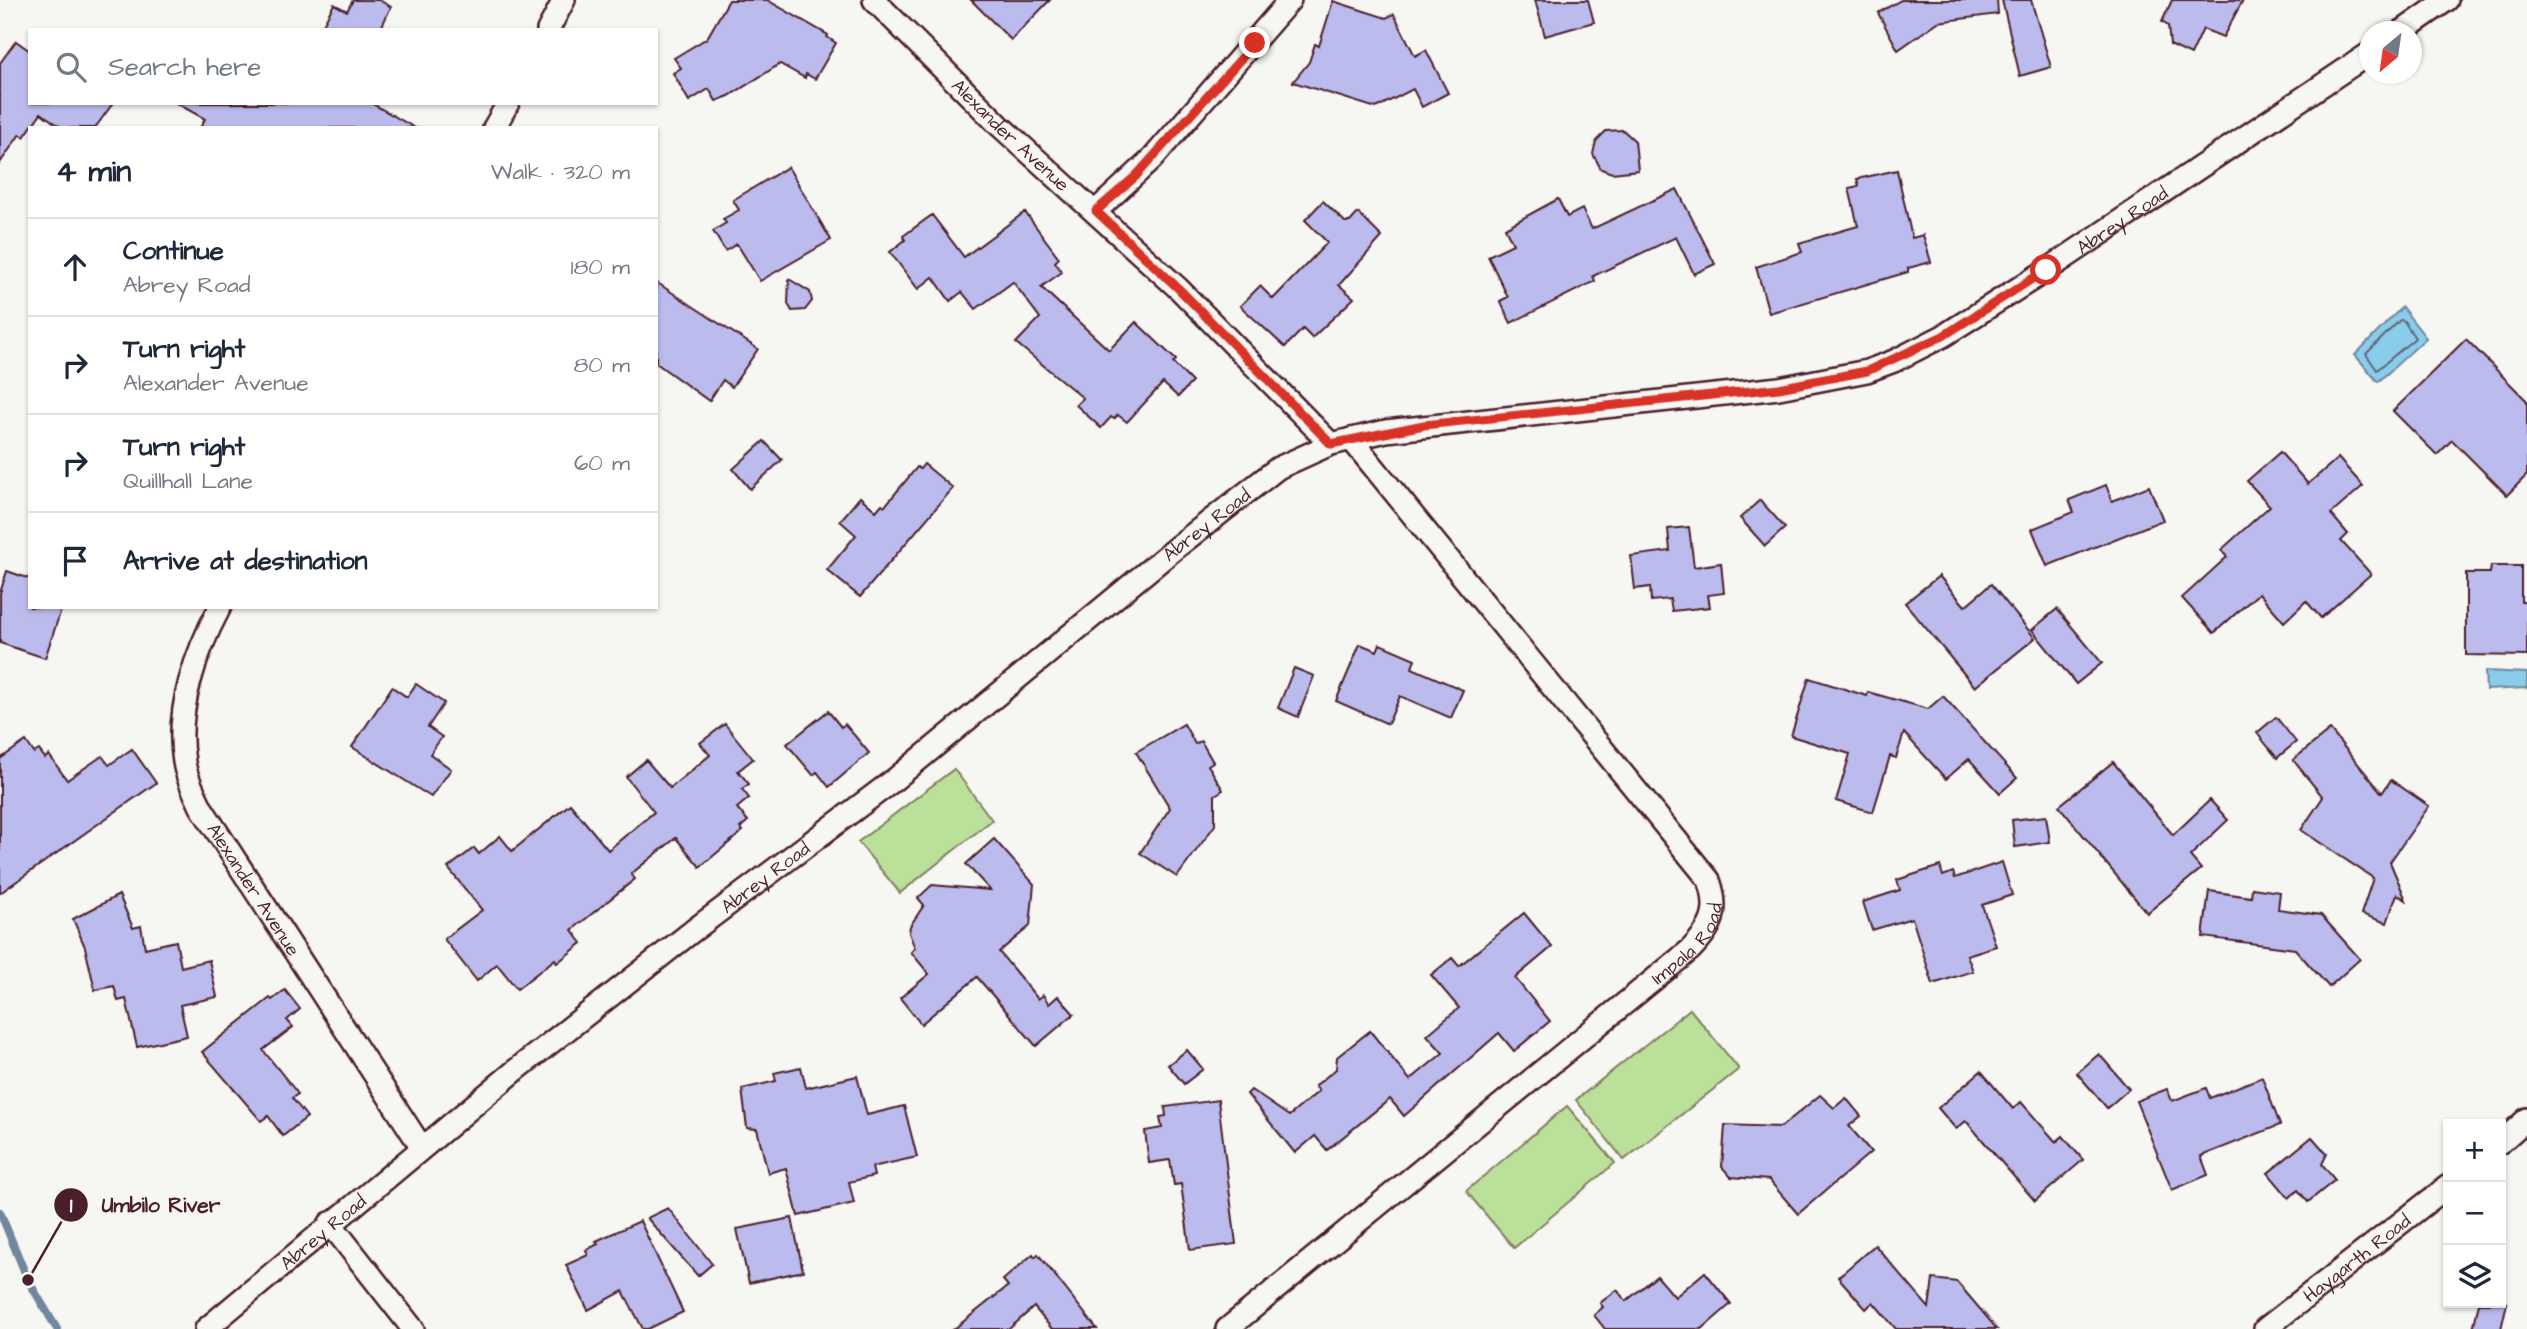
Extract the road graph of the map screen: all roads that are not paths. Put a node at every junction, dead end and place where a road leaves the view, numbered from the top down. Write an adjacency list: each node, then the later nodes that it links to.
1 (564, 0): 6 (street)
2 (874, 0): 10 (street, Alexander Avenue)
3 (1290, 0): 10 (street)
4 (2447, 0): 5 (street)
5 (2417, 21)
6 (549, 28)
7 (2359, 60): 11 (street, Abrey Road)
8 (507, 105): 9 (street)
9 (495, 126)
10 (1096, 211): 11 (street, Alexander Avenue)
11 (1341, 441): 15 (street, Abrey Road); 20 (street, Impala Road)
12 (219, 609): 15 (street, Alexander Avenue)
13 (2527, 1119): 14 (street)
14 (2506, 1138)
15 (422, 1148): 17 (street, Abrey Road)
16 (2443, 1190): 21 (street, Haygarth Road)
17 (330, 1223): 18 (street, Abrey Road); 19 (street)
18 (206, 1329)
19 (413, 1329)
20 (1227, 1329)
21 (2264, 1329)

